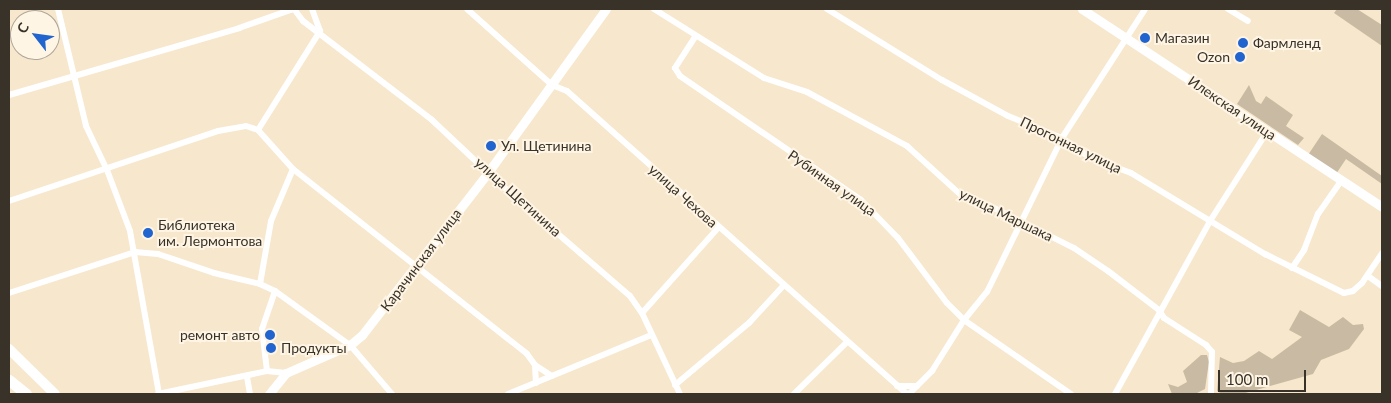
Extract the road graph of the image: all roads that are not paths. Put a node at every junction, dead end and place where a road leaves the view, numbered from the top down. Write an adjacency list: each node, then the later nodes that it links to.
1 (58, 9): 15 (street)
2 (293, 9): 12 (street, улица Щетинина); 15 (street)
3 (312, 9): 12 (street)
4 (467, 9): 16 (street, улица Чехова)
5 (606, 9): 16 (street, Карачинская улица)
6 (654, 9): 13 (street, улица Маршака)
7 (827, 9): 20 (street, Прогонная улица)
8 (1082, 9): 14 (street, Илекская улица)
9 (1145, 9): 14 (street)
10 (1228, 9): 11 (street)
11 (1248, 21)
12 (320, 31): 18 (street); 23 (street, улица Щетинина)
13 (694, 37): 27 (street, улица Маршака); 42 (street, Рубинная улица)
14 (1125, 38): 19 (street, Илекская улица); 20 (street)
15 (74, 75): 17 (street); 22 (street)
16 (552, 85): 23 (street, Карачинская улица); 29 (street, улица Чехова)
17 (9, 95)
18 (258, 130): 21 (street); 22 (street)
19 (1267, 132): 24 (street, Илекская улица); 28 (street)
20 (1062, 138): 27 (street); 28 (street, Прогонная улица)
21 (293, 169): 32 (street); 35 (street)
22 (107, 170): 25 (street); 30 (street)
23 (489, 171): 32 (street, Карачинская улица); 41 (street, улица Щетинина)
24 (1341, 181): 26 (street, Илекская улица); 33 (street)
25 (9, 200)
26 (1382, 207)
27 (1020, 221): 40 (street, улица Маршака); 42 (street)
28 (1210, 221): 33 (street, Прогонная улица); 40 (street)
29 (718, 228): 36 (street, улица Чехова); 41 (street)
30 (135, 252): 35 (street); 39 (street); 59 (street)
31 (1382, 254): 34 (street)
32 (417, 264): 45 (street, Карачинская улица); 47 (street)
33 (1292, 268): 34 (street, Прогонная улица)
34 (1368, 276): 37 (street)
35 (260, 284): 38 (street)
36 (783, 286): 44 (street, улица Чехова); 54 (street)
37 (1382, 286)
38 (275, 291): 45 (street); 48 (street)
39 (9, 293)
40 (1160, 310): 69 (street); 70 (street, улица Маршака)
41 (642, 313): 43 (street, улица Щетинина)
42 (964, 320): 56 (street); 68 (street, Рубинная улица)
43 (651, 335): 50 (street); 54 (street, улица Щетинина)
44 (846, 343): 55 (street, улица Чехова); 66 (street)
45 (350, 345): 49 (street, Карачинская улица); 62 (street)
46 (9, 349): 58 (main road)
47 (535, 365): 50 (street); 53 (street)
48 (267, 370): 49 (street); 51 (street)
49 (286, 373): 61 (street)
50 (552, 376): 53 (street)
51 (247, 377): 59 (street); 60 (street)
52 (9, 380): 57 (highway)
53 (533, 384): 63 (street); 64 (street)
54 (675, 385): 65 (street, улица Щетинина)
55 (896, 386): 56 (street); 67 (street, улица Чехова)
56 (917, 386): 67 (street)
57 (26, 394)
58 (55, 394)
59 (159, 394)
60 (250, 394)
61 (269, 394)
62 (392, 394)
63 (508, 394)
64 (533, 394)
65 (680, 394)
66 (794, 394)
67 (908, 394)
68 (1070, 394)
69 (1115, 394)
70 (1211, 394)

